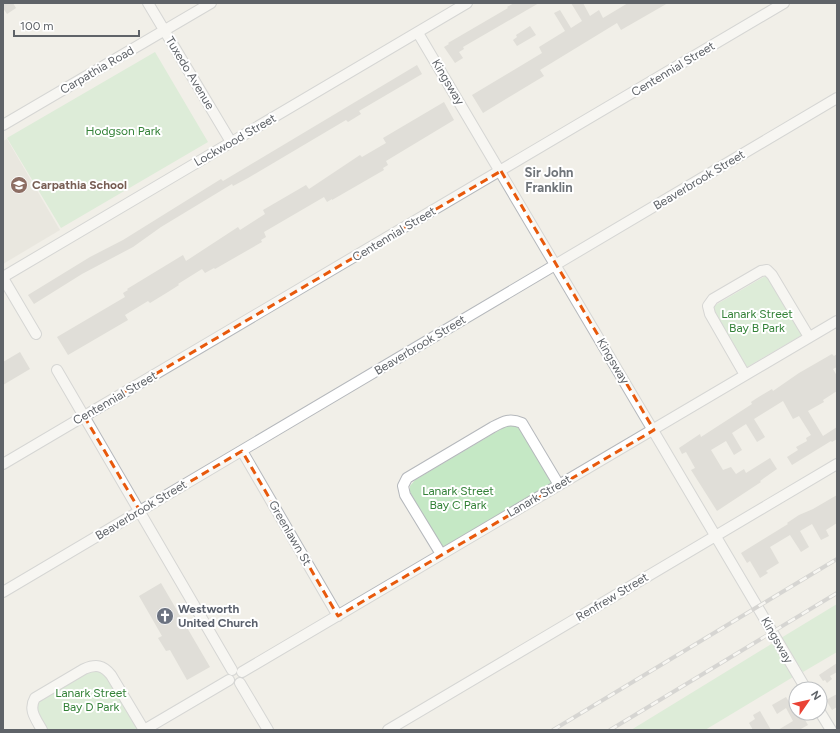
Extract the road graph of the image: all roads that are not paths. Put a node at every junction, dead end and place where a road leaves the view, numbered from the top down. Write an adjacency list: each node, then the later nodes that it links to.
1 (148, 3): 5 (street, Tuxedo Avenue)
2 (211, 3): 5 (street, Carpathia Road)
3 (468, 3): 6 (street, Lockwood Street)
4 (784, 3): 10 (street, Centennial Street)
5 (165, 30): 8 (street, Carpathia Road); 9 (street, Tuxedo Avenue)
6 (418, 33): 9 (street, Lockwood Street); 10 (street, Kingsway)
7 (837, 98): 11 (street, Beaverbrook Street)
8 (3, 125)
9 (231, 142): 12 (street, Lockwood Street)
10 (501, 170): 11 (street, Kingsway); 18 (street, Centennial Street)
11 (556, 264): 19 (street, Kingsway); 20 (street, Beaverbrook Street)
12 (3, 277): 14 (street)
13 (837, 321): 15 (street, Lanark Street)
14 (36, 334)
15 (809, 337): 17 (street, Lanark Street); 17 (street)
16 (57, 370): 18 (street)
17 (745, 375): 19 (street, Lanark Street)
18 (84, 416): 21 (street, Centennial Street); 24 (street)
19 (654, 430): 23 (street, Lanark Street); 25 (street, Kingsway)
20 (242, 451): 24 (street, Beaverbrook Street); 28 (street, Greenlawn St)
21 (3, 464)
22 (837, 464): 25 (street, Renfrew Street)
23 (559, 485): 26 (street, Lanark Street); 26 (street)
24 (140, 511): 27 (street, Beaverbrook Street); 29 (street)
25 (715, 536): 30 (street, Kingsway); 35 (street, Renfrew Street)
26 (441, 554): 28 (street, Lanark Street)
27 (3, 592)
28 (338, 616): 29 (street, Lanark Street)
29 (238, 675): 33 (street); 34 (street)
30 (801, 681)
31 (826, 721): 36 (street)
32 (42, 730): 33 (street)
33 (144, 730)
34 (268, 730)
35 (388, 730)
36 (831, 730)

